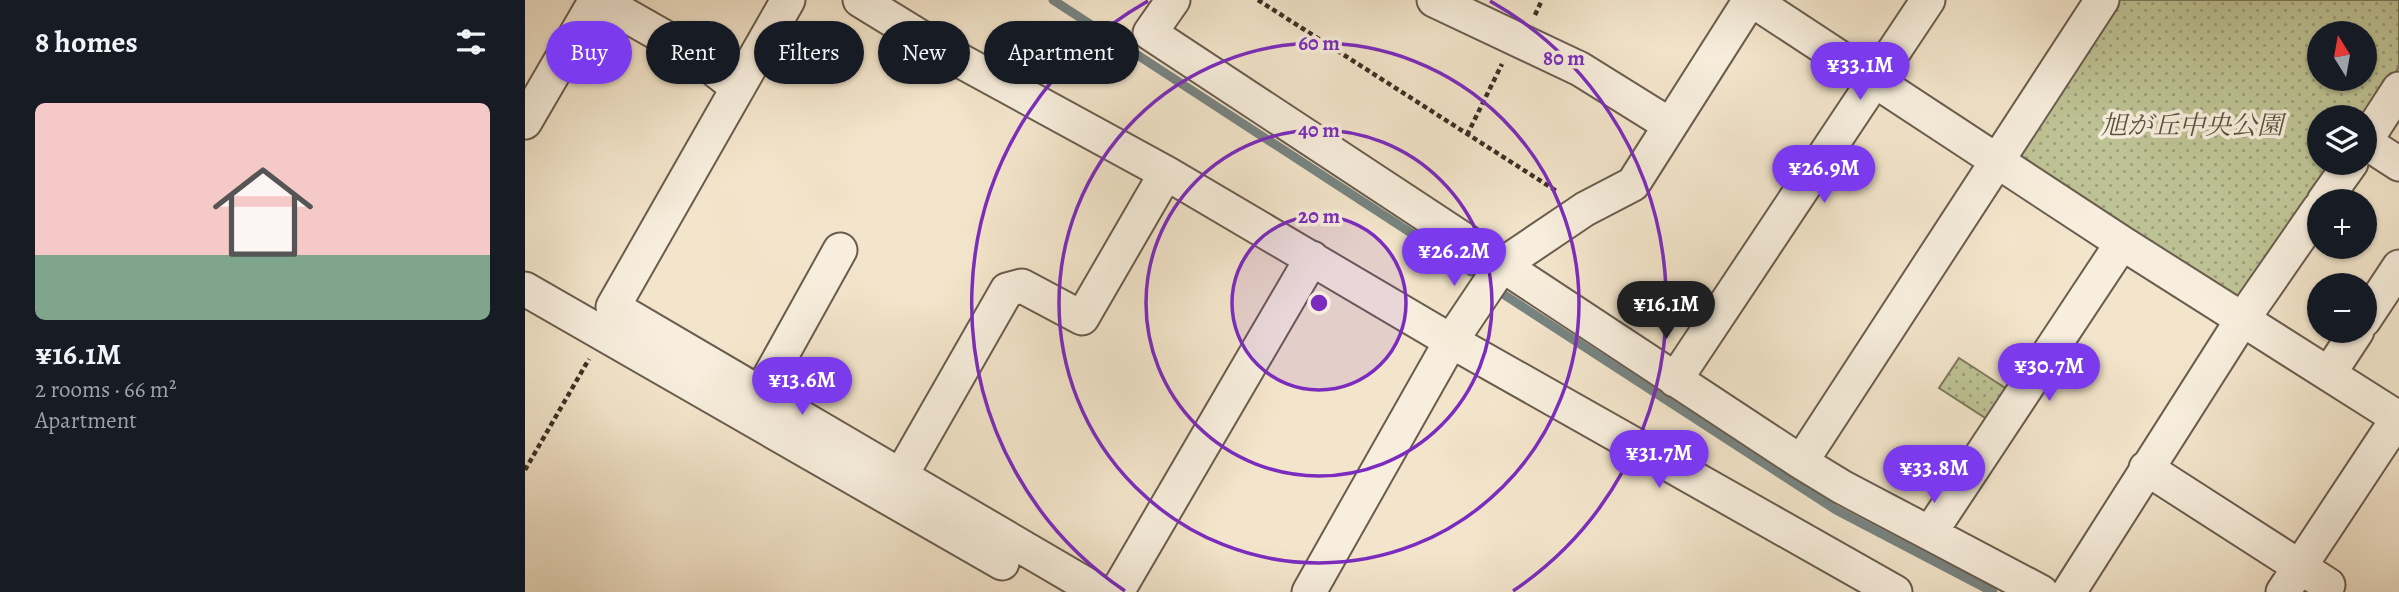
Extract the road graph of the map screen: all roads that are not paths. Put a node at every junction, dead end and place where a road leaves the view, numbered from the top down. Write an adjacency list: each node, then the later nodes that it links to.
1 (598, 0): 10 (street); 12 (street)
2 (788, 0): 10 (street)
3 (860, 0): 18 (street)
4 (1173, 0): 23 (street)
5 (1434, 0): 14 (street)
6 (1751, 0): 9 (street); 14 (street)
7 (1928, 0): 9 (street)
8 (2102, 0): 16 (street)
9 (1875, 80): 16 (street); 31 (street)
10 (738, 88): 32 (street)
11 (2399, 89): 13 (street)
12 (525, 122)
13 (2377, 124)
14 (1670, 125): 23 (street)
15 (2377, 150): 17 (street)
16 (1997, 159): 20 (street); 34 (street)
17 (2399, 164)
18 (1166, 173): 22 (street); 36 (street)
19 (2307, 226): 27 (street)
20 (2122, 243): 27 (street); 37 (street)
21 (840, 250): 32 (street)
22 (1312, 258): 28 (street); 42 (street)
23 (1502, 265): 28 (street); 31 (street)
24 (2399, 267): 26 (street)
25 (525, 289): 40 (street)
26 (2377, 300)
27 (2242, 320): 30 (street); 35 (street)
28 (1451, 341): 43 (street); 44 (street)
29 (2349, 343): 30 (street)
30 (2330, 372): 33 (street)
31 (1675, 380): 34 (street)
32 (760, 394): 36 (street)
33 (2393, 441): 38 (street)
34 (1801, 461): 37 (street)
35 (2146, 468): 38 (street); 46 (street)
36 (900, 477): 41 (street)
37 (1930, 533): 45 (street)
38 (2291, 580): 39 (street)
39 (2327, 589)
40 (1053, 592)
41 (1098, 592)
42 (1117, 592)
43 (1309, 592)
44 (1895, 592)
45 (2041, 592)
46 (2069, 592)

